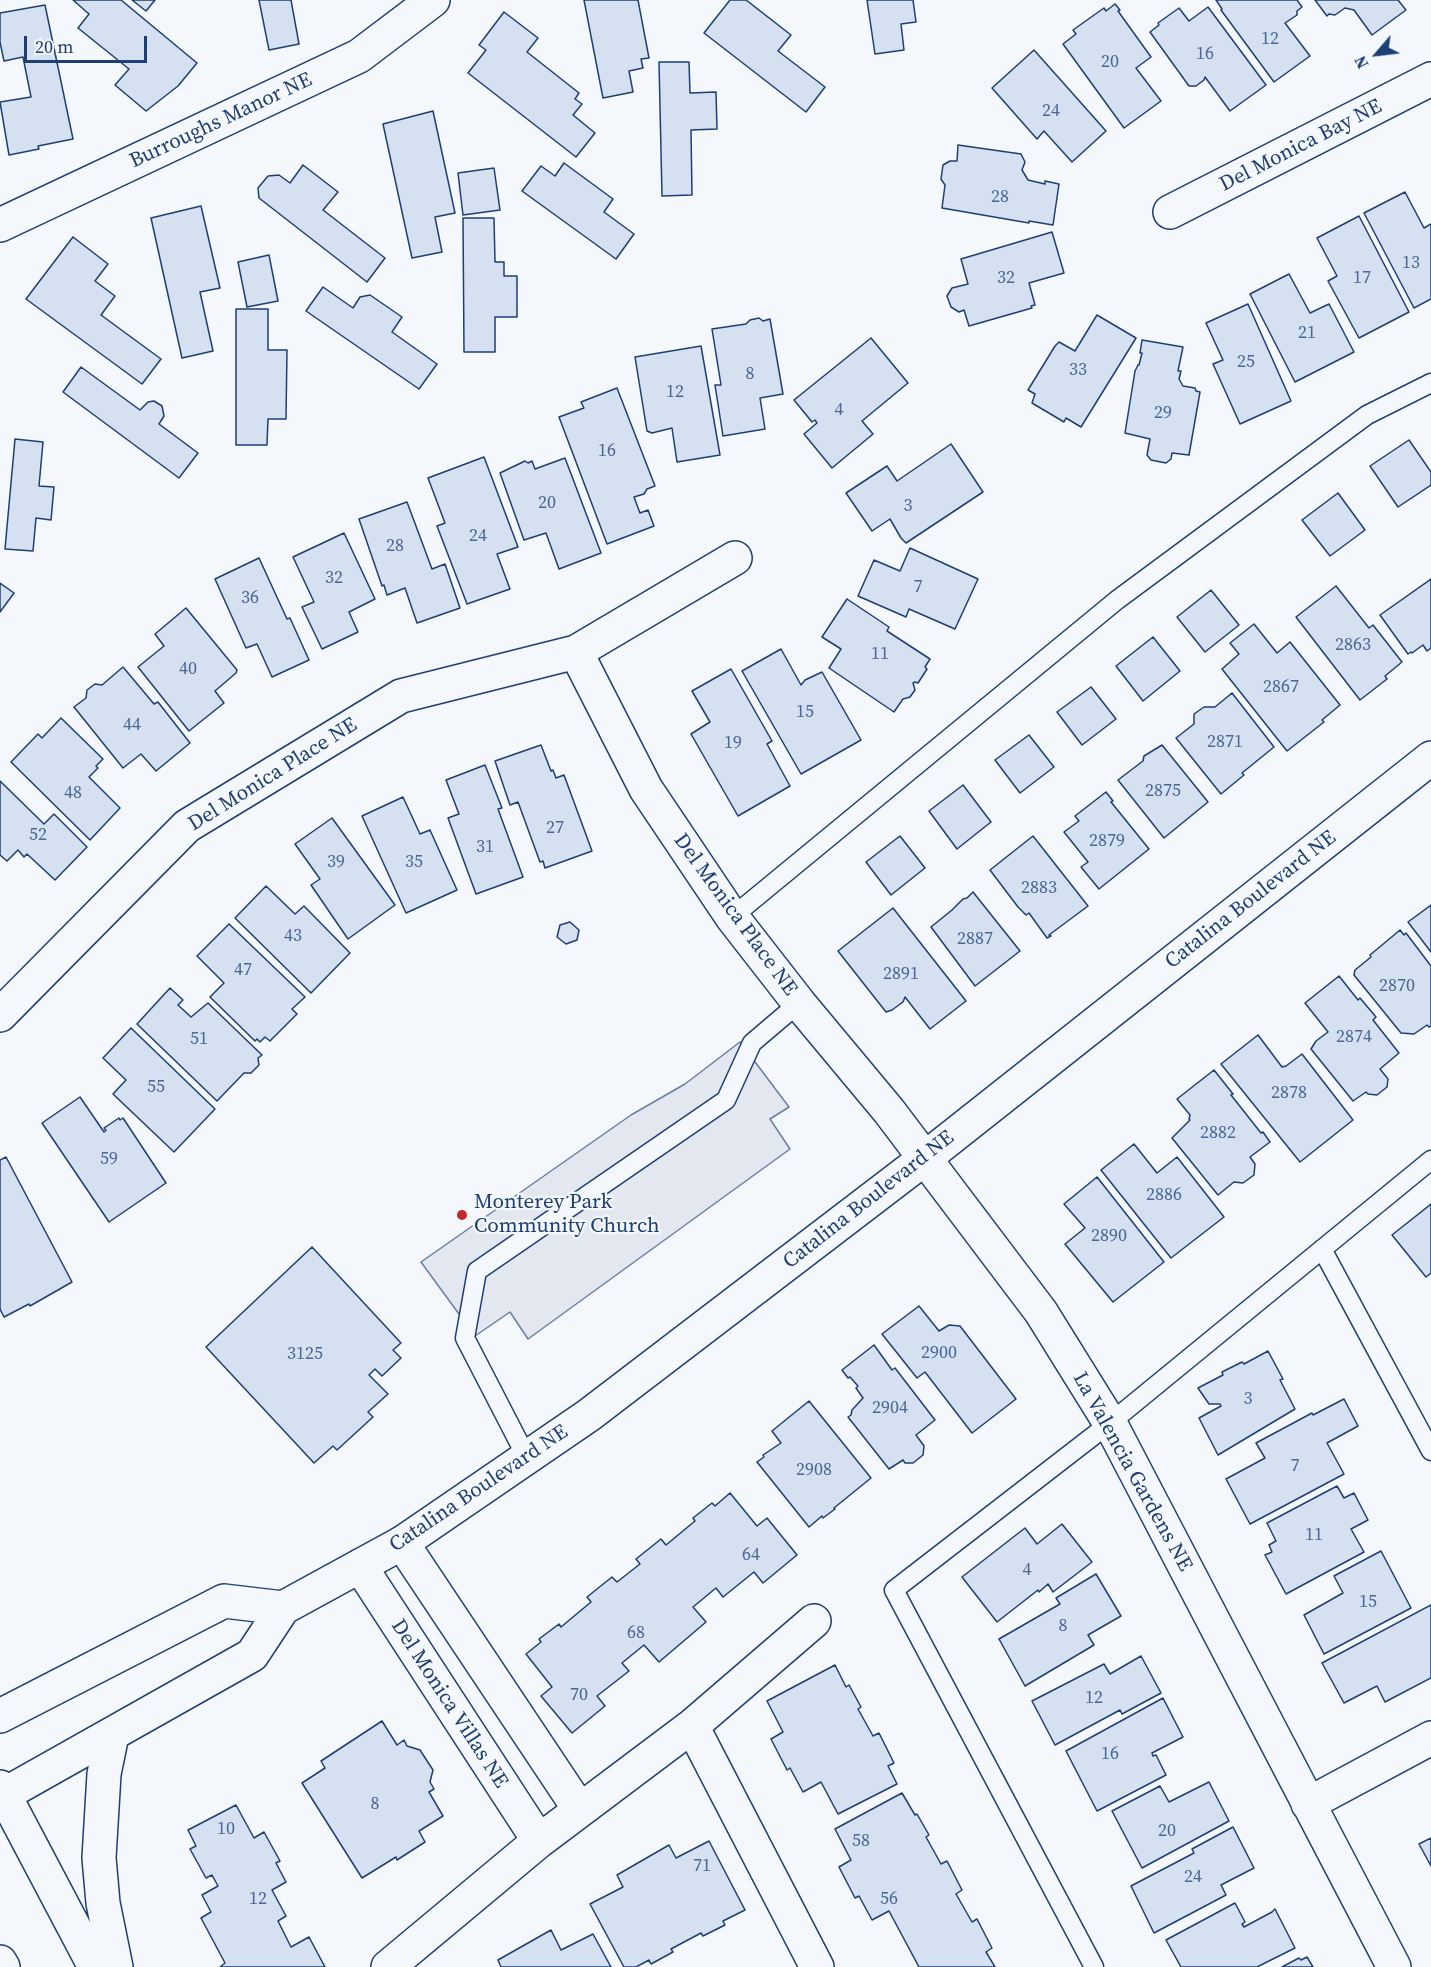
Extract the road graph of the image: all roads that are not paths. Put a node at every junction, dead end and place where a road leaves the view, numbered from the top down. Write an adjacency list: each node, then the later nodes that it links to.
1 (433, 0): 4 (street, Burroughs Manor NE)
2 (1431, 79): 3 (street, Del Monica Bay NE)
3 (1170, 212)
4 (0, 225)
5 (1431, 383): 9 (lane)
6 (735, 558): 7 (street, Del Monica Place NE)
7 (576, 652): 9 (street, Del Monica Place NE); 11 (street, Del Monica Place NE)
8 (1431, 758): 12 (street, Catalina Boulevard NE)
9 (732, 917): 10 (street, Del Monica Place NE)
10 (799, 1003): 12 (street, Del Monica Place NE); 17 (lane)
11 (0, 1015)
12 (924, 1159): 15 (street, La Valencia Gardens NE); 17 (street, Catalina Boulevard NE)
13 (1431, 1160): 14 (lane)
14 (1322, 1249): 15 (lane); 16 (lane)
15 (1110, 1423): 27 (street, La Valencia Gardens NE); 36 (lane)
16 (1431, 1451)
17 (527, 1458): 18 (street, Catalina Boulevard NE)
18 (402, 1543): 19 (street, Catalina Boulevard NE); 28 (street)
19 (360, 1566): 20 (street, Catalina Boulevard NE); 29 (street, Del Monica Villas NE)
20 (283, 1608): 22 (street); 24 (street, Catalina Boulevard NE)
21 (814, 1621): 23 (street)
22 (0, 1716)
23 (692, 1726): 28 (street); 35 (street)
24 (112, 1735): 26 (street, Catalina Boulevard NE); 33 (street)
25 (1431, 1738): 27 (street)
26 (1, 1793): 32 (street)
27 (1308, 1804): 37 (street, La Valencia Gardens NE)
28 (580, 1810): 29 (street)
29 (538, 1841): 34 (street)
30 (0, 1962): 31 (street)
31 (3, 1967)
32 (95, 1967)
33 (116, 1967)
34 (388, 1967)
35 (817, 1967)
36 (1094, 1967)
37 (1394, 1967)

